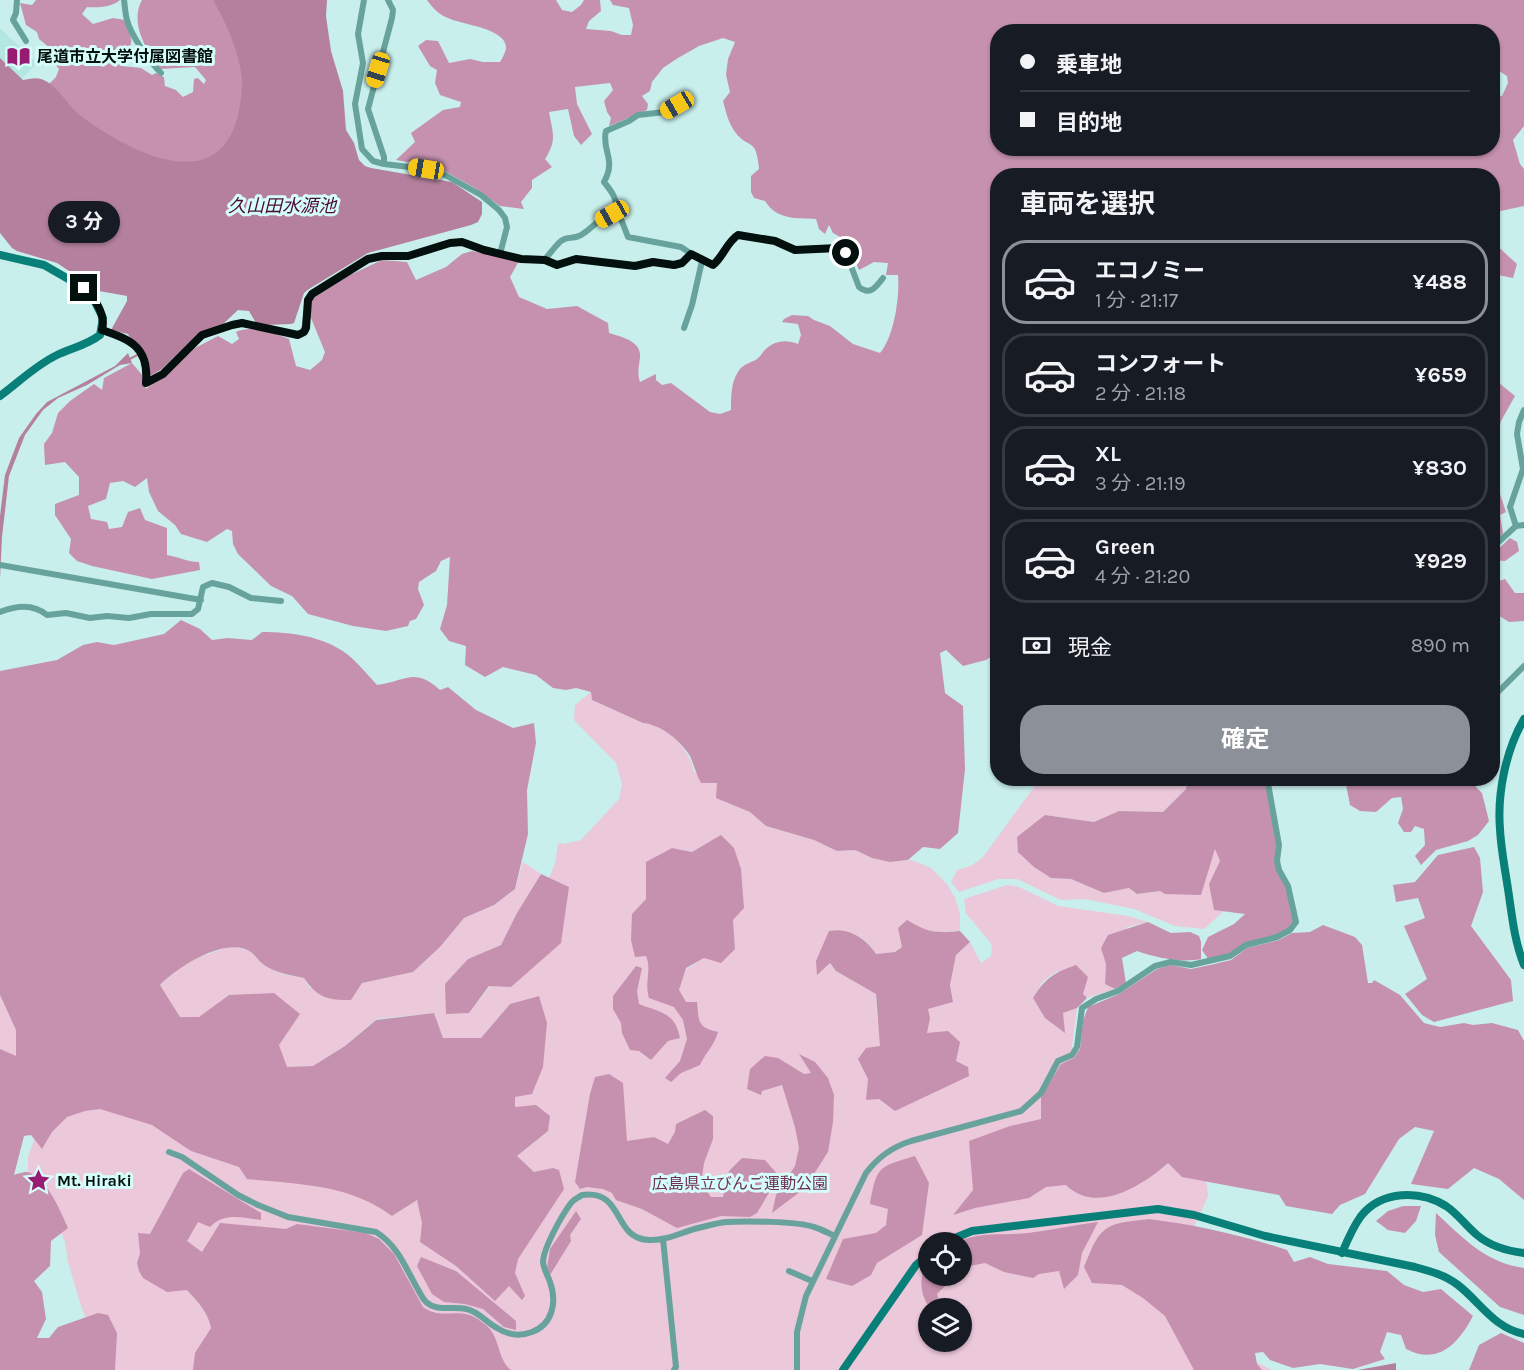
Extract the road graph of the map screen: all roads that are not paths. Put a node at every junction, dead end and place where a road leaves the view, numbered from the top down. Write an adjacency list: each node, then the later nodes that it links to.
1 (17, 0): 5 (street)
2 (124, 0): 6 (street)
3 (364, 0): 8 (street)
4 (388, 0): 8 (street)
5 (26, 41)
6 (162, 73)
7 (689, 98): 9 (street)
8 (384, 165): 10 (street)
9 (616, 214): 11 (street); 13 (street)
10 (500, 254): 13 (street); 17 (street)
11 (691, 254): 13 (street); 14 (street)
12 (0, 255): 17 (street)
13 (545, 260)
14 (702, 261): 15 (street); 16 (street)
15 (883, 278)
16 (684, 328)
17 (105, 331): 18 (street)
18 (0, 396)
19 (1524, 410): 21 (street)
20 (1524, 525): 21 (street)
21 (1516, 526): 22 (street)
22 (1500, 541)
23 (0, 565): 24 (street)
24 (201, 600): 25 (street); 26 (street)
25 (281, 601)
26 (0, 612)
27 (1524, 666): 28 (street)
28 (1500, 690)
29 (1524, 719): 31 (street)
30 (1268, 786): 34 (street)
31 (1524, 965)
32 (170, 1152): 35 (street)
33 (970, 1232): 36 (street)
34 (835, 1236): 35 (street); 40 (street)
35 (663, 1239): 42 (street)
36 (1342, 1253): 37 (street); 41 (street)
37 (1524, 1253)
38 (918, 1263): 44 (street)
39 (789, 1271): 40 (street)
40 (812, 1281): 43 (street)
41 (1524, 1334)
42 (674, 1370)
43 (797, 1370)
44 (843, 1370)

